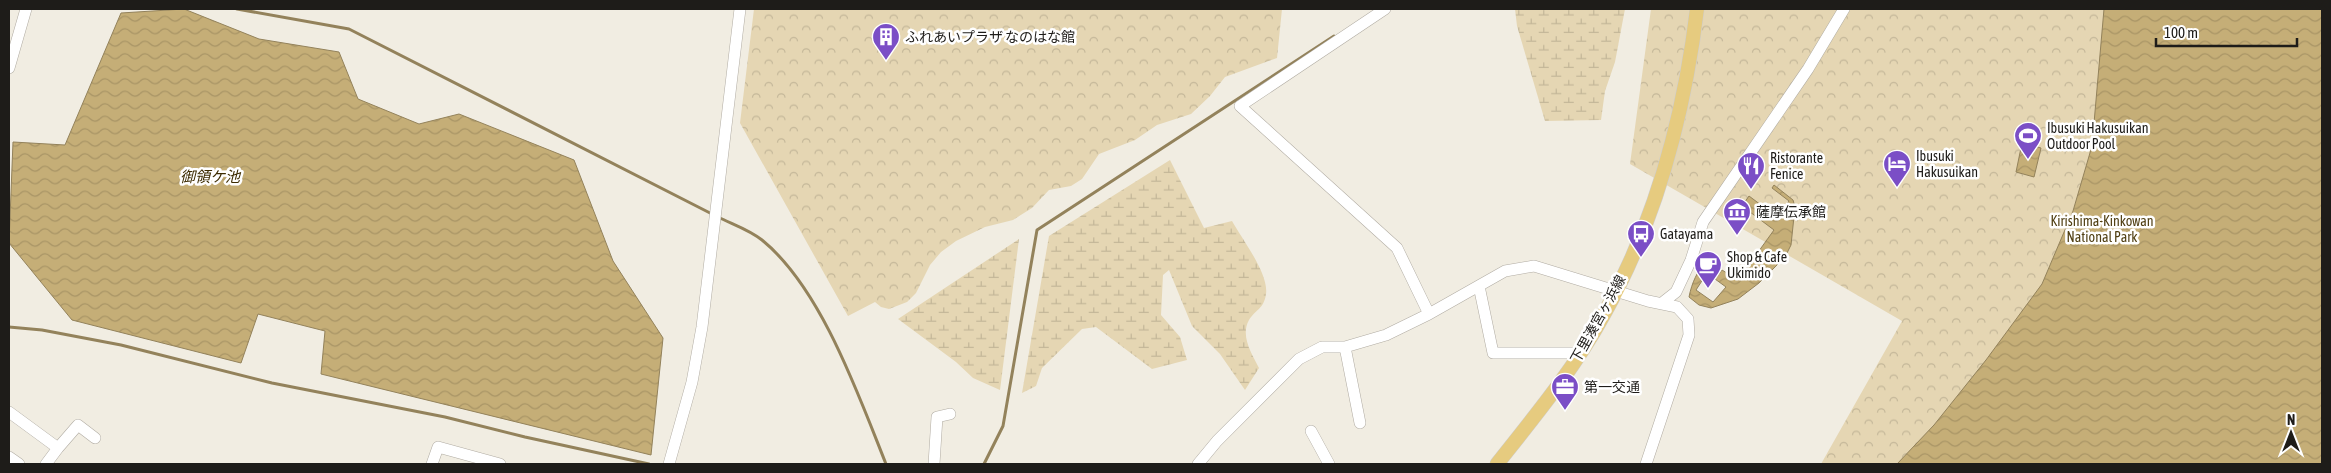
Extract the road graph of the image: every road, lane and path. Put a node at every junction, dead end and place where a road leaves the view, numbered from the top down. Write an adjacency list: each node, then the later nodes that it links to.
1 (26, 9): 6 (street)
2 (740, 9): 20 (street)
3 (1385, 9): 10 (street)
4 (1697, 9): 8 (main road, 下里湊宮ヶ浜線)
5 (1844, 9): 9 (street)
6 (9, 68)
7 (1480, 286): 8 (street); 10 (street); 12 (street)
8 (1617, 290): 9 (street); 12 (main road, 下里湊宮ヶ浜線)
9 (1662, 303): 29 (street)
10 (1429, 314): 11 (street)
11 (1345, 347): 15 (street); 26 (street)
12 (1581, 352): 28 (main road, 下里湊宮ヶ浜線)
13 (9, 412): 18 (street)
14 (950, 414): 25 (street)
15 (1360, 424)
16 (1311, 431): 27 (street)
17 (95, 438): 18 (street)
18 (58, 448): 22 (street)
19 (9, 456): 21 (street)
20 (670, 461)
21 (19, 464)
22 (46, 464)
23 (432, 464): 24 (street)
24 (499, 464)
25 (934, 464)
26 (1198, 464)
27 (1329, 464)
28 (1498, 464)
29 (1646, 464)

